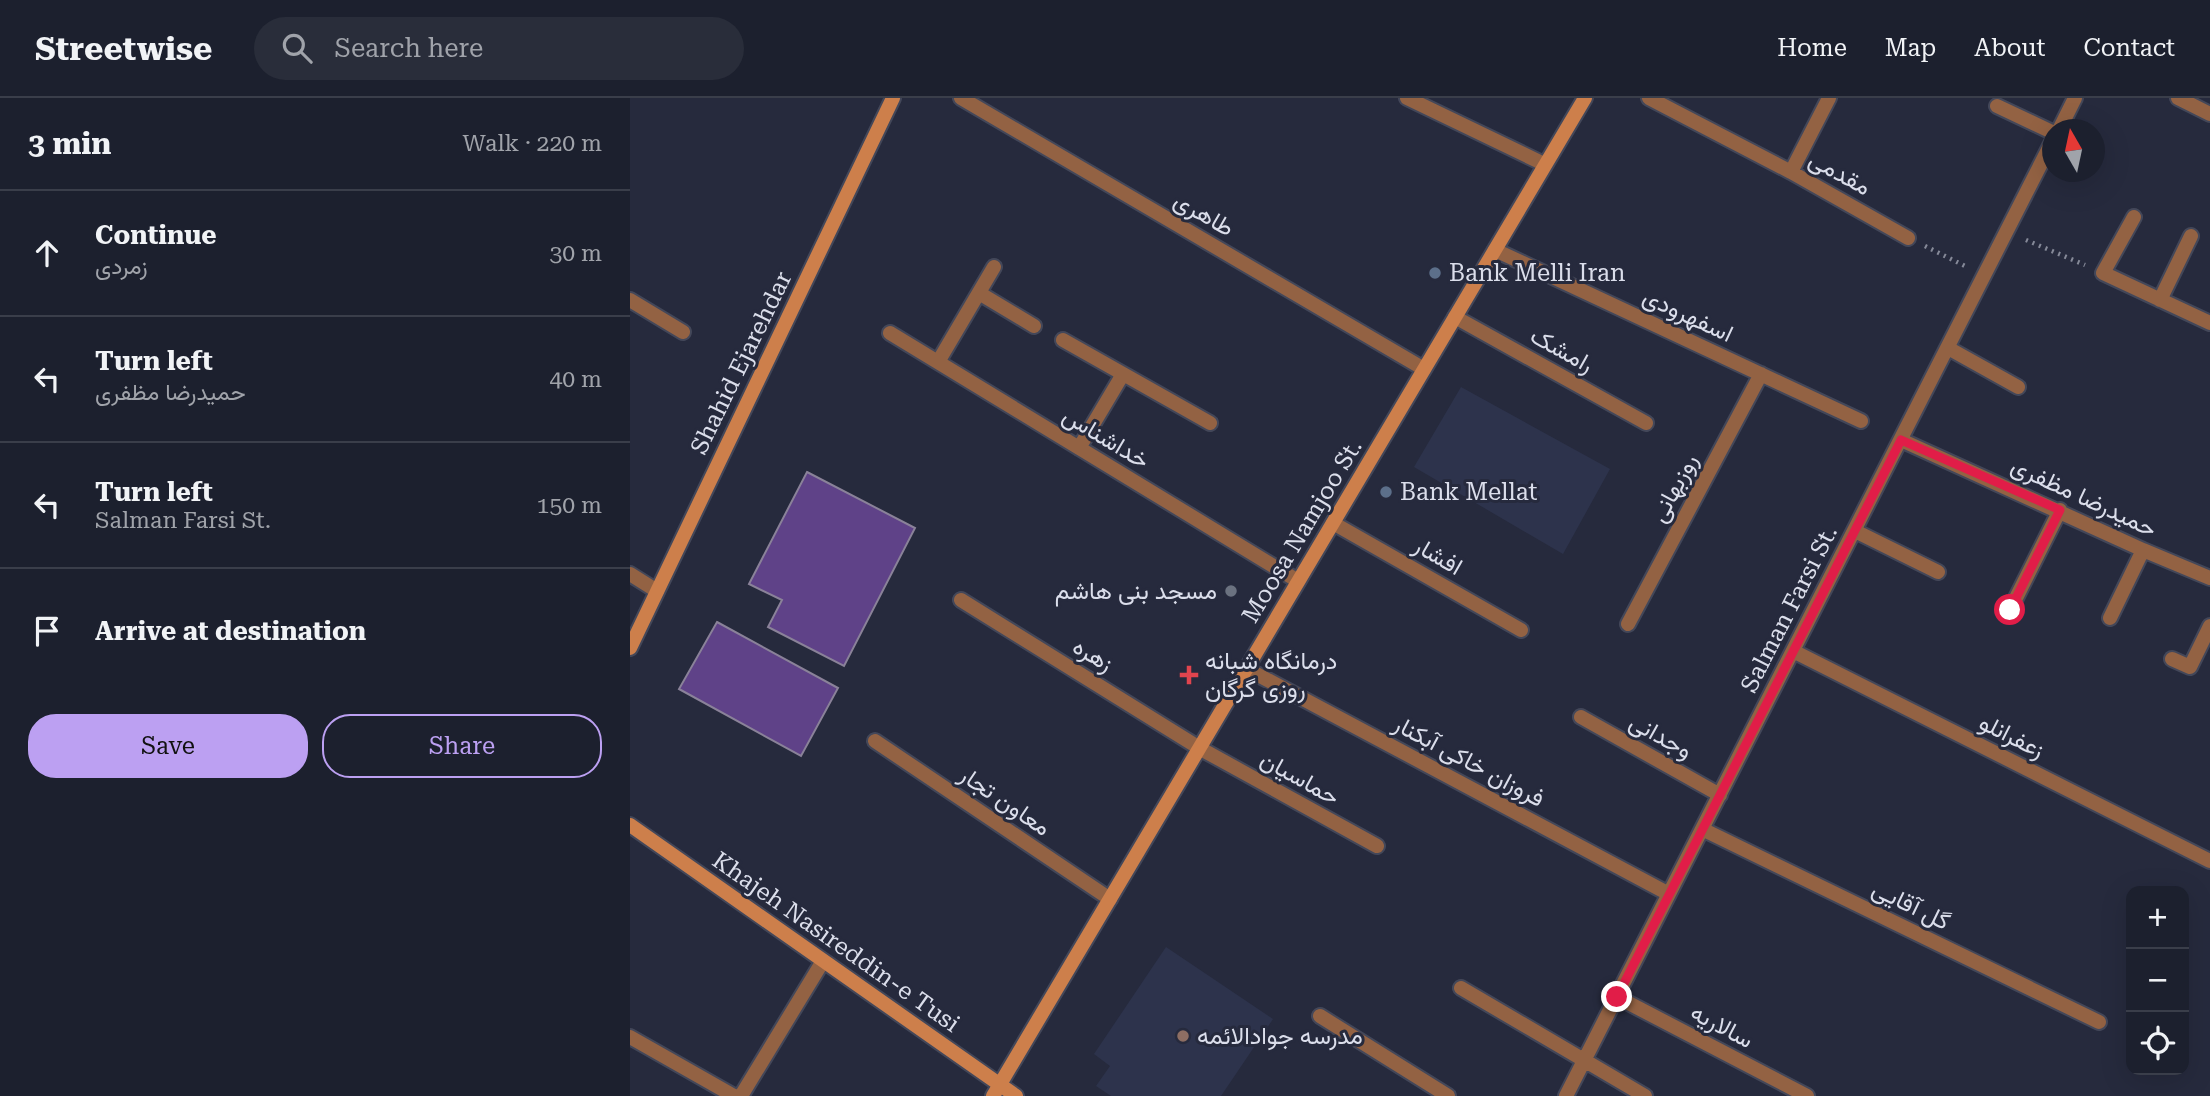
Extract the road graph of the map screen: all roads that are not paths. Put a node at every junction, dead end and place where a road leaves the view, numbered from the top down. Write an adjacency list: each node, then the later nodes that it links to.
1 (893, 98): 49 (main road, Shahid Ejarehdar)
2 (961, 98): 32 (street, طاهری)
3 (1407, 98): 13 (street)
4 (1585, 98): 13 (main road, Moosa Namjoo St.)
5 (1649, 98): 15 (street, مقدمی)
6 (1829, 98): 15 (street)
7 (2075, 98): 11 (street)
8 (2178, 98): 10 (street)
9 (1997, 106): 12 (street)
10 (2210, 114)
11 (2064, 119)
12 (2042, 127)
13 (1544, 164): 19 (main road, Moosa Namjoo St.)
14 (2042, 164): 30 (street, Salman Farsi St.)
15 (1791, 172): 18 (street, مقدمی)
16 (2134, 217): 23 (street)
17 (2191, 236): 23 (street)
18 (1908, 238)
19 (1495, 250): 24 (main road, Moosa Namjoo St.); 34 (street, اسفهرودی)
20 (994, 267): 21 (street)
21 (979, 293): 26 (street); 31 (street)
22 (630, 300): 27 (street)
23 (2160, 300): 25 (street)
24 (1455, 317): 32 (main road, Moosa Namjoo St.); 38 (street, رامشک)
25 (2210, 323)
26 (1034, 326)
27 (683, 332)
28 (890, 333): 31 (street, خداشناس)
29 (1063, 341): 33 (street)
30 (1948, 348): 35 (street); 39 (street, Salman Farsi St.)
31 (938, 362): 40 (street, خداشناس)
32 (1424, 369): 42 (main road, Moosa Namjoo St.)
33 (1123, 374): 37 (street); 40 (street)
34 (1761, 374): 36 (street, اسفهرودی); 53 (street, روزبهانی)
35 (2018, 387)
36 (1861, 421)
37 (1210, 423)
38 (1646, 423)
39 (1901, 440): 41 (street, حمیدرضا مظفری); 43 (street, Salman Farsi St.)
40 (1079, 448): 48 (street, خداشناس)
41 (2060, 510): 44 (street, حمیدرضا مظفری); 51 (street)
42 (1333, 523): 48 (main road, Moosa Namjoo St.); 55 (street, افشار)
43 (1854, 531): 45 (street); 57 (street, Salman Farsi St.)
44 (2143, 550): 47 (street, حمیدرضا مظفری); 52 (street)
45 (1938, 572)
46 (630, 574): 49 (street)
47 (2210, 578)
48 (1298, 582): 59 (main road, Moosa Namjoo St.)
49 (657, 591): 56 (main road, Shahid Ejarehdar)
50 (961, 600): 62 (street, زهره)
51 (2010, 610)
52 (2110, 618)
53 (1628, 624)
54 (2210, 626): 58 (street)
55 (1521, 629)
56 (630, 648)
57 (1793, 651): 63 (street, Salman Farsi St.); 67 (street, زعفرانلو)
58 (2172, 659)
59 (1247, 669): 62 (main road, Moosa Namjoo St.); 68 (street, فروزان خاکی آبکنار)
60 (1581, 717): 63 (street, وجدانی)
61 (875, 741): 69 (street, معاون تجار)
62 (1201, 749): 66 (street, حماسیان); 69 (main road, Moosa Namjoo St.)
63 (1720, 795): 65 (street, Salman Farsi St.)
64 (630, 825): 70 (main road, Khajeh Nasireddin-e Tusi)
65 (1703, 829): 68 (street, Salman Farsi St.); 74 (street, گل آقایی)
66 (1377, 846)
67 (2210, 861)
68 (1669, 894): 72 (street, Salman Farsi St.)
69 (1110, 899): 77 (main road, Moosa Namjoo St.)
70 (823, 961): 77 (main road, Khajeh Nasireddin-e Tusi); 80 (street)
71 (1461, 988): 76 (street)
72 (1617, 997): 76 (street, Salman Farsi St.); 78 (street, سالاریه)
73 (1320, 1016): 82 (street)
74 (2099, 1021)
75 (630, 1037): 79 (street)
76 (1584, 1060): 83 (street, Salman Farsi St.); 84 (street)
77 (997, 1090): 81 (main road, Khajeh Nasireddin-e Tusi)
78 (1781, 1090): 85 (street, سالاریه)
79 (734, 1096)
80 (741, 1096)
81 (1016, 1096)
82 (1448, 1096)
83 (1566, 1096)
84 (1645, 1096)
85 (1807, 1096)

